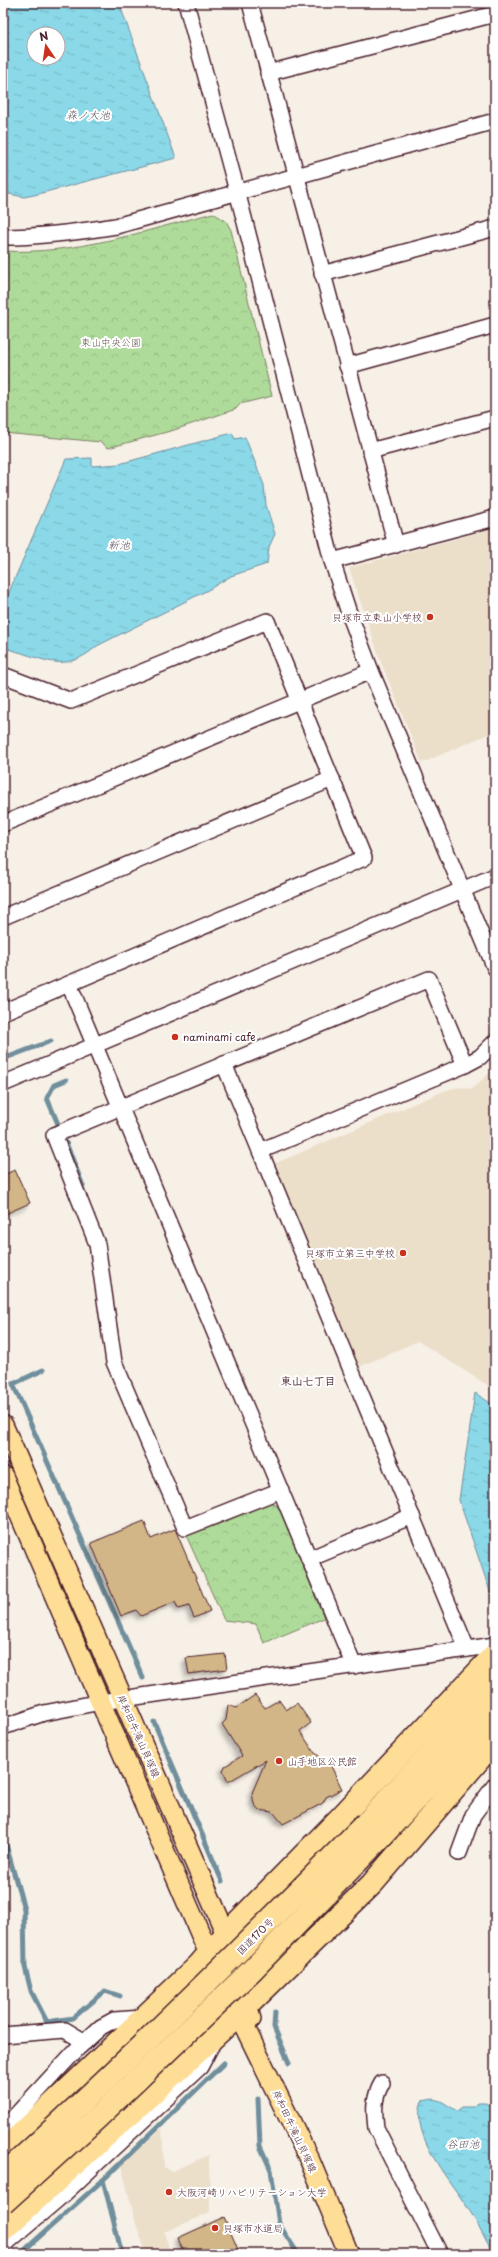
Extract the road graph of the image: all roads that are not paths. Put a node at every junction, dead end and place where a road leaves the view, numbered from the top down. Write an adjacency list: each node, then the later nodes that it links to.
1 (186, 3): 7 (street)
2 (250, 3): 4 (street)
3 (495, 14): 4 (street)
4 (268, 74): 6 (street)
5 (495, 121): 6 (street)
6 (295, 175): 7 (street); 10 (street)
7 (237, 191): 9 (street); 17 (street)
8 (495, 228): 10 (street)
9 (3, 237)
10 (322, 274): 12 (street)
11 (495, 325): 12 (street)
12 (347, 366): 14 (street)
13 (495, 418): 14 (street)
14 (370, 451): 16 (street)
15 (495, 518): 16 (street)
16 (396, 544): 17 (street)
17 (332, 561): 18 (street)
18 (371, 671): 20 (street); 24 (street)
19 (3, 675): 20 (street)
20 (300, 701): 21 (street); 22 (street)
21 (332, 779): 25 (street); 27 (street)
22 (3, 824)
23 (495, 876): 24 (street)
24 (463, 890): 26 (street); 30 (street)
25 (3, 917)
26 (495, 968)
27 (69, 984): 28 (street); 30 (street)
28 (3, 1012)
29 (495, 1042): 32 (street)
30 (95, 1044): 33 (street); 34 (street)
31 (224, 1064): 32 (street); 34 (street); 35 (street)
32 (465, 1065): 35 (street)
33 (3, 1084)
34 (121, 1107): 38 (street); 38 (street)
35 (260, 1152): 39 (street)
36 (3, 1425): 46 (main road, 岸和田牛滝山貝塚線)
37 (3, 1476): 47 (main road, 岸和田牛滝山貝塚線)
38 (281, 1490): 40 (street)
39 (412, 1516): 40 (street); 42 (street)
40 (309, 1559): 44 (street)
41 (495, 1645): 42 (street)
42 (467, 1649): 44 (street)
43 (495, 1654): 54 (highway)
44 (354, 1666): 46 (street)
45 (495, 1684): 52 (highway, 国道170号)
46 (123, 1699): 47 (street); 54 (main road, 岸和田牛滝山貝塚線)
47 (101, 1702): 49 (street); 55 (main road, 岸和田牛滝山貝塚線)
48 (495, 1713): 52 (highway, 国道170号)
49 (3, 1727)
50 (495, 1742): 56 (highway)
51 (495, 1785): 53 (street)
52 (373, 1830): 64 (highway, 国道170号, bridge); 65 (highway, 国道170号, bridge)
53 (459, 1853)
54 (226, 1934): 55 (highway); 56 (main road, 岸和田牛滝山貝塚線)
55 (209, 1954): 56 (main road, 岸和田牛滝山貝塚線); 57 (highway)
56 (243, 2010): 58 (highway); 68 (main road, 岸和田牛滝山貝塚線)
57 (143, 2018): 60 (street); 62 (highway)
58 (216, 2034): 66 (highway); 67 (street)
59 (3, 2035): 60 (street)
60 (85, 2042): 62 (street)
61 (382, 2083): 69 (street)
62 (13, 2131): 63 (highway)
63 (3, 2151)
64 (3, 2175)
65 (3, 2202)
66 (3, 2230)
67 (3, 2246)
68 (349, 2254)
69 (440, 2254)

